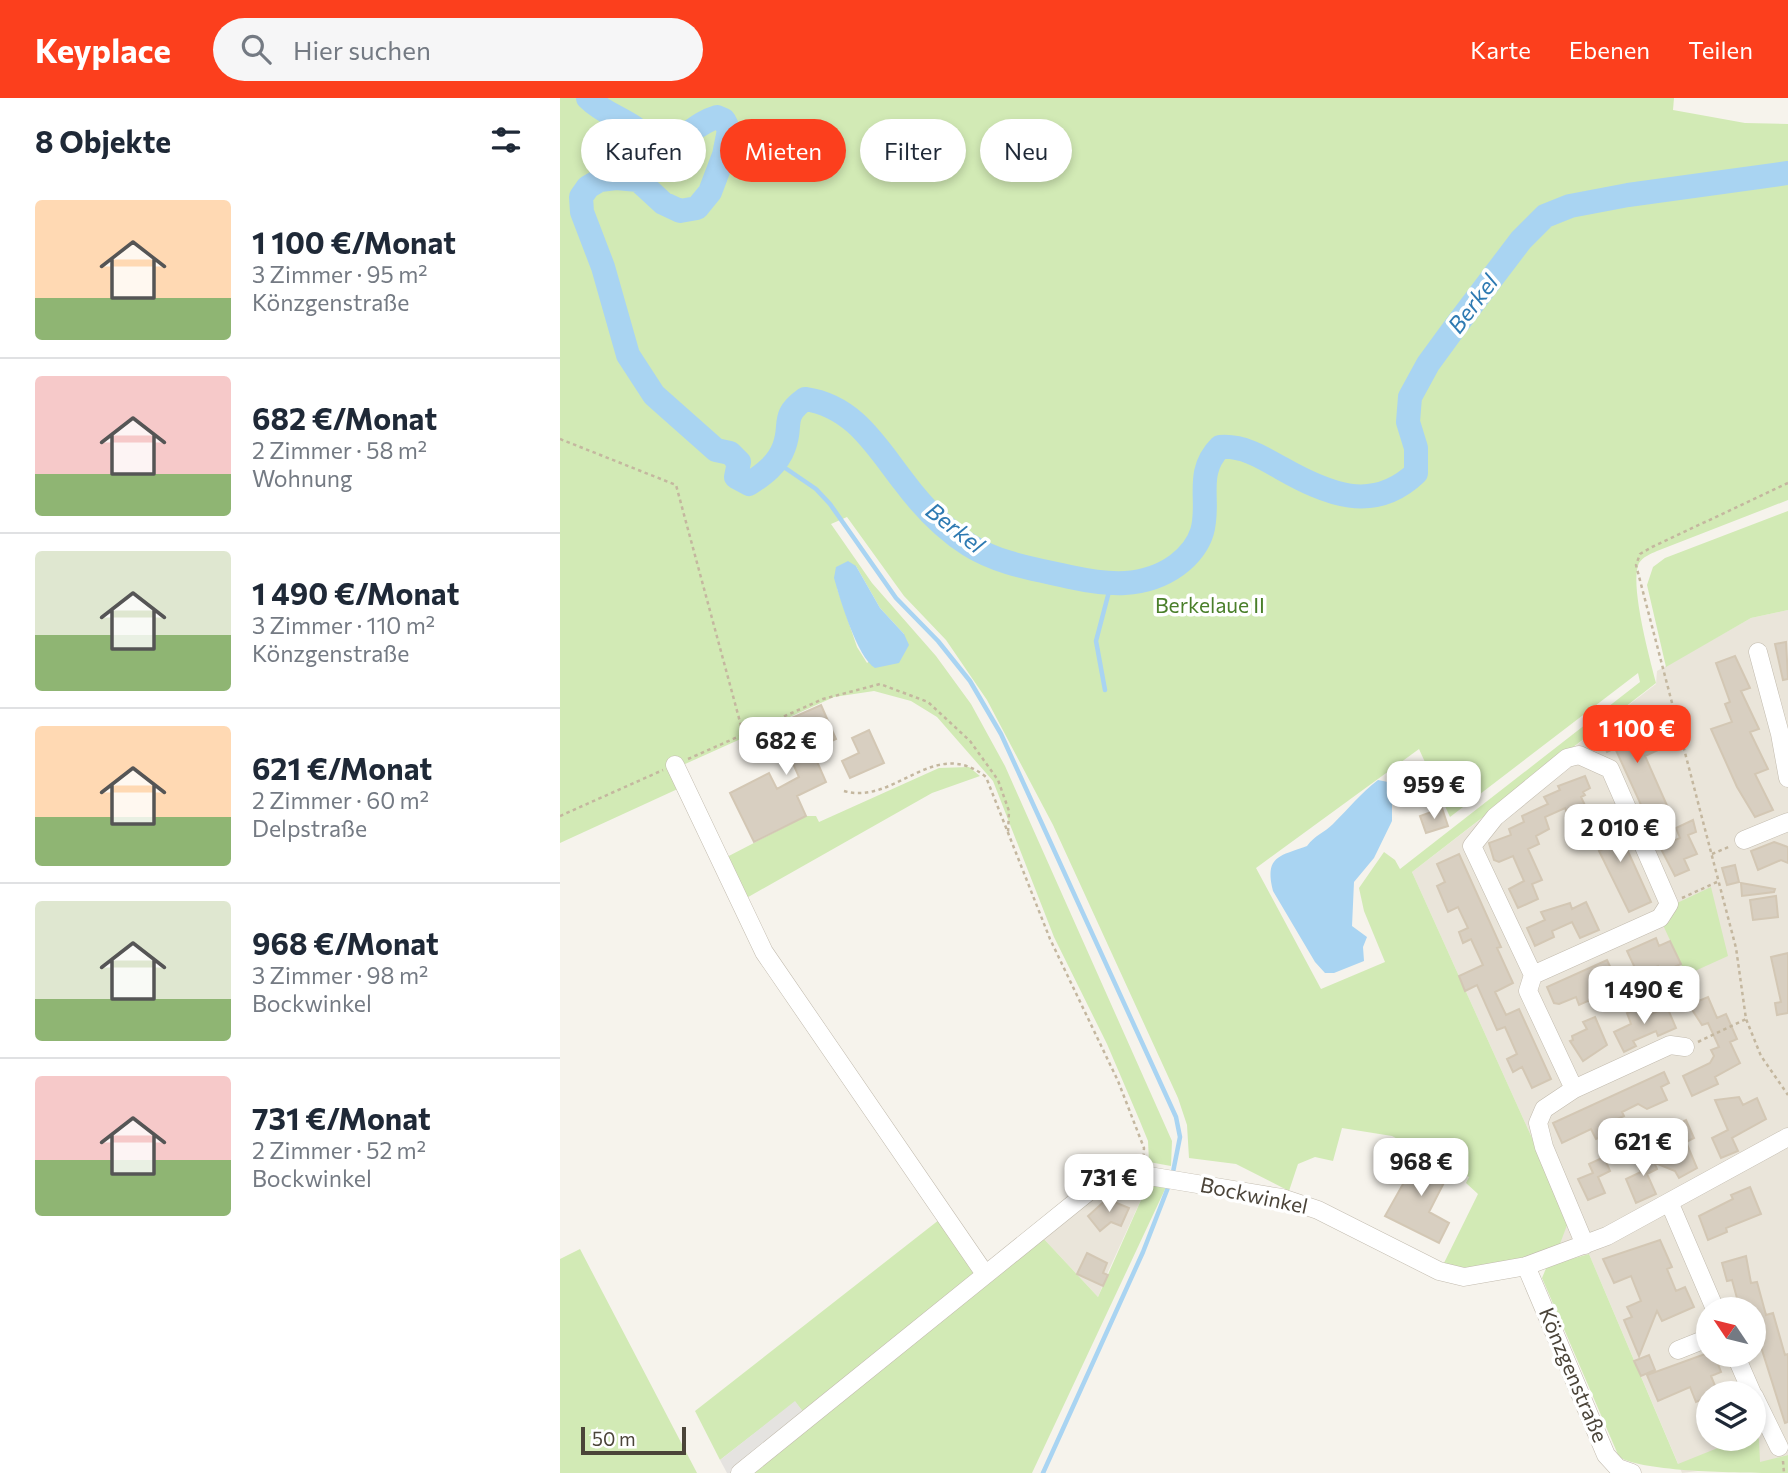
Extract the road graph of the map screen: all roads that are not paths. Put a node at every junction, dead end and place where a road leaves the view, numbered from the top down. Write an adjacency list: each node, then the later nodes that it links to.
1 (1758, 652): 2 (street)
2 (1784, 733): 4 (street)
3 (675, 765): 14 (street)
4 (1788, 778)
5 (1788, 822): 6 (street)
6 (1744, 840)
7 (1532, 975): 7 (street); 9 (street)
8 (1685, 1047): 9 (street)
9 (1574, 1089): 12 (street)
10 (1788, 1137): 11 (street, Bockwinkel)
11 (1670, 1204): 12 (street, Bockwinkel); 15 (street)
12 (1584, 1245): 13 (street, Bockwinkel)
13 (1526, 1266): 14 (street, Bockwinkel); 21 (street, Könzgenstraße)
14 (985, 1275): 20 (street, Bockwinkel)
15 (1710, 1297)
16 (1696, 1343): 17 (street)
17 (1678, 1350)
18 (1766, 1421): 19 (street)
19 (1779, 1447)
20 (740, 1473)
21 (1632, 1473)

